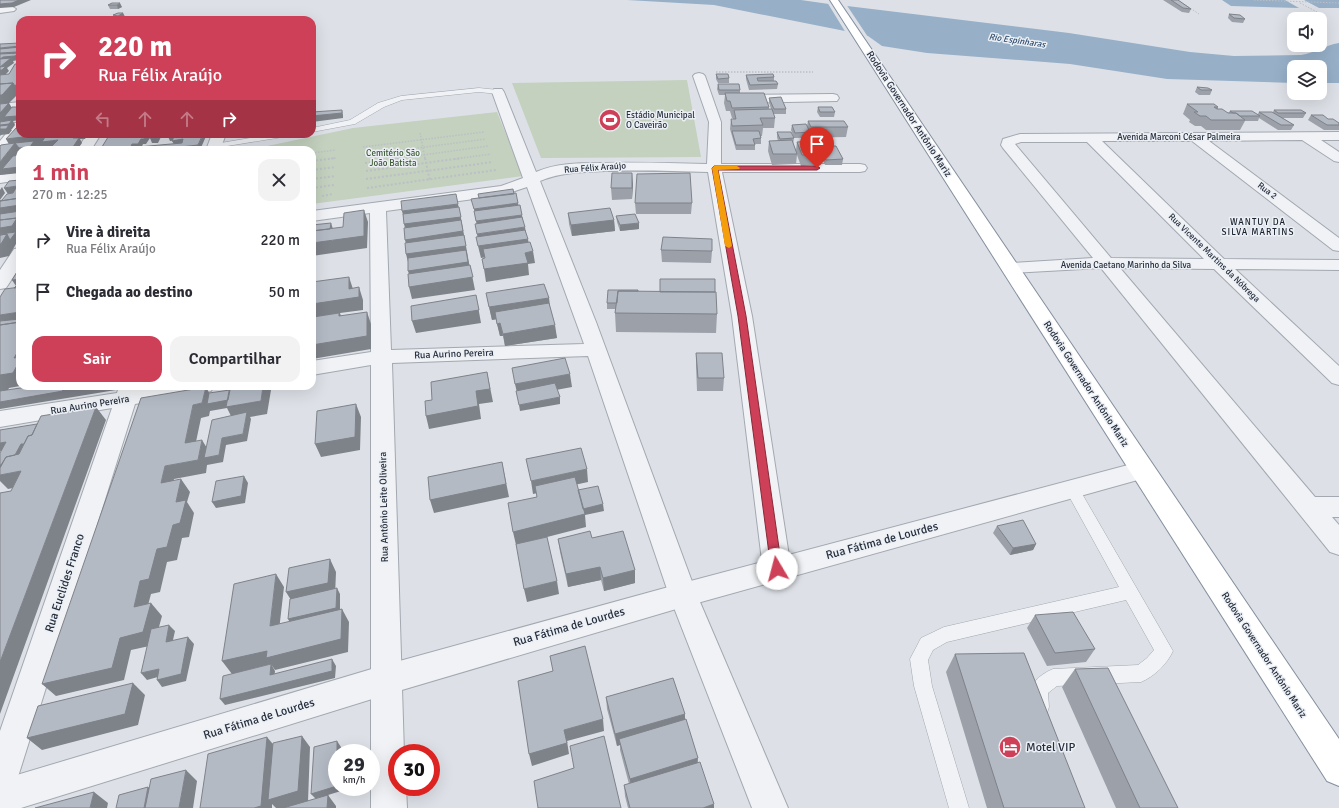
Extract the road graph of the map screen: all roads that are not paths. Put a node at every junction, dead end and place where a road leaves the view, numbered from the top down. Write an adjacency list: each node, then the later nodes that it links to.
1 (834, 0): 32 (highway, Rodovia Governador Antônio Mariz)
2 (11, 9): 3 (street)
3 (0, 10)
4 (699, 76): 7 (street)
5 (498, 92): 10 (lane); 24 (street)
6 (832, 98): 7 (street)
7 (707, 99): 20 (street)
8 (16, 104): 9 (street)
9 (0, 108)
10 (316, 129)
11 (16, 131): 18 (street)
12 (1305, 136): 13 (street, Avenida Marconi César Palmeira); 14 (street, Avenida Marconi César Palmeira); 19 (street)
13 (1339, 136)
14 (1195, 137): 16 (street, Avenida Marconi César Palmeira); 27 (street, Rua 2)
15 (257, 138): 17 (lane)
16 (1091, 138): 29 (street, Avenida Marconi César Palmeira); 30 (street, Rua Vicente Martins da Nóbrega)
17 (216, 143)
18 (0, 149)
19 (1339, 158)
20 (714, 168): 21 (street, Rua Félix Araújo); 24 (street, Rua Félix Araújo); 46 (street)
21 (860, 168)
22 (16, 177): 23 (street)
23 (0, 179)
24 (532, 180): 25 (street, Rua Félix Araújo); 34 (street)
25 (373, 197): 26 (street, Rua Félix Araújo); 35 (street, Rua Antônio Leite Oliveira)
26 (316, 215)
27 (1339, 246)
28 (14, 258): 33 (street)
29 (1106, 263): 30 (street, Avenida Caetano Marinho da Silva); 32 (street, Avenida Caetano Marinho da Silva); 43 (street)
30 (1219, 264): 31 (street, Avenida Caetano Marinho da Silva); 37 (street, Rua Vicente Martins da Nóbrega)
31 (1339, 265)
32 (1010, 268): 41 (highway, Rodovia Governador Antônio Mariz)
33 (0, 284)
34 (596, 350): 35 (street, Rua Aurino Pereira); 48 (street)
35 (382, 356): 36 (street, Rua Aurino Pereira); 49 (street, Rua Antônio Leite Oliveira)
36 (316, 367)
37 (1339, 378)
38 (153, 390): 39 (street, Rua Aurino Pereira)
39 (128, 392): 40 (street, Rua Aurino Pereira); 52 (street, Rua Euclides Franco)
40 (0, 419)
41 (1142, 470): 42 (street, Rua Fátima de Lourdes); 51 (highway, Rodovia Governador Antônio Mariz)
42 (1072, 489): 46 (street, Rua Fátima de Lourdes); 47 (lane)
43 (1309, 507): 44 (street); 45 (street)
44 (1339, 507)
45 (1339, 544)
46 (777, 569): 48 (street, Rua Fátima de Lourdes)
47 (1131, 592): 50 (lane); 56 (lane)
48 (683, 594): 49 (street, Rua Fátima de Lourdes); 55 (street)
49 (385, 680): 53 (street, Rua Fátima de Lourdes); 54 (street, Rua Antônio Leite Oliveira)
50 (1045, 724)
51 (1339, 769)
52 (0, 780)
53 (0, 797)
54 (389, 808)
55 (770, 808)
56 (959, 808)

